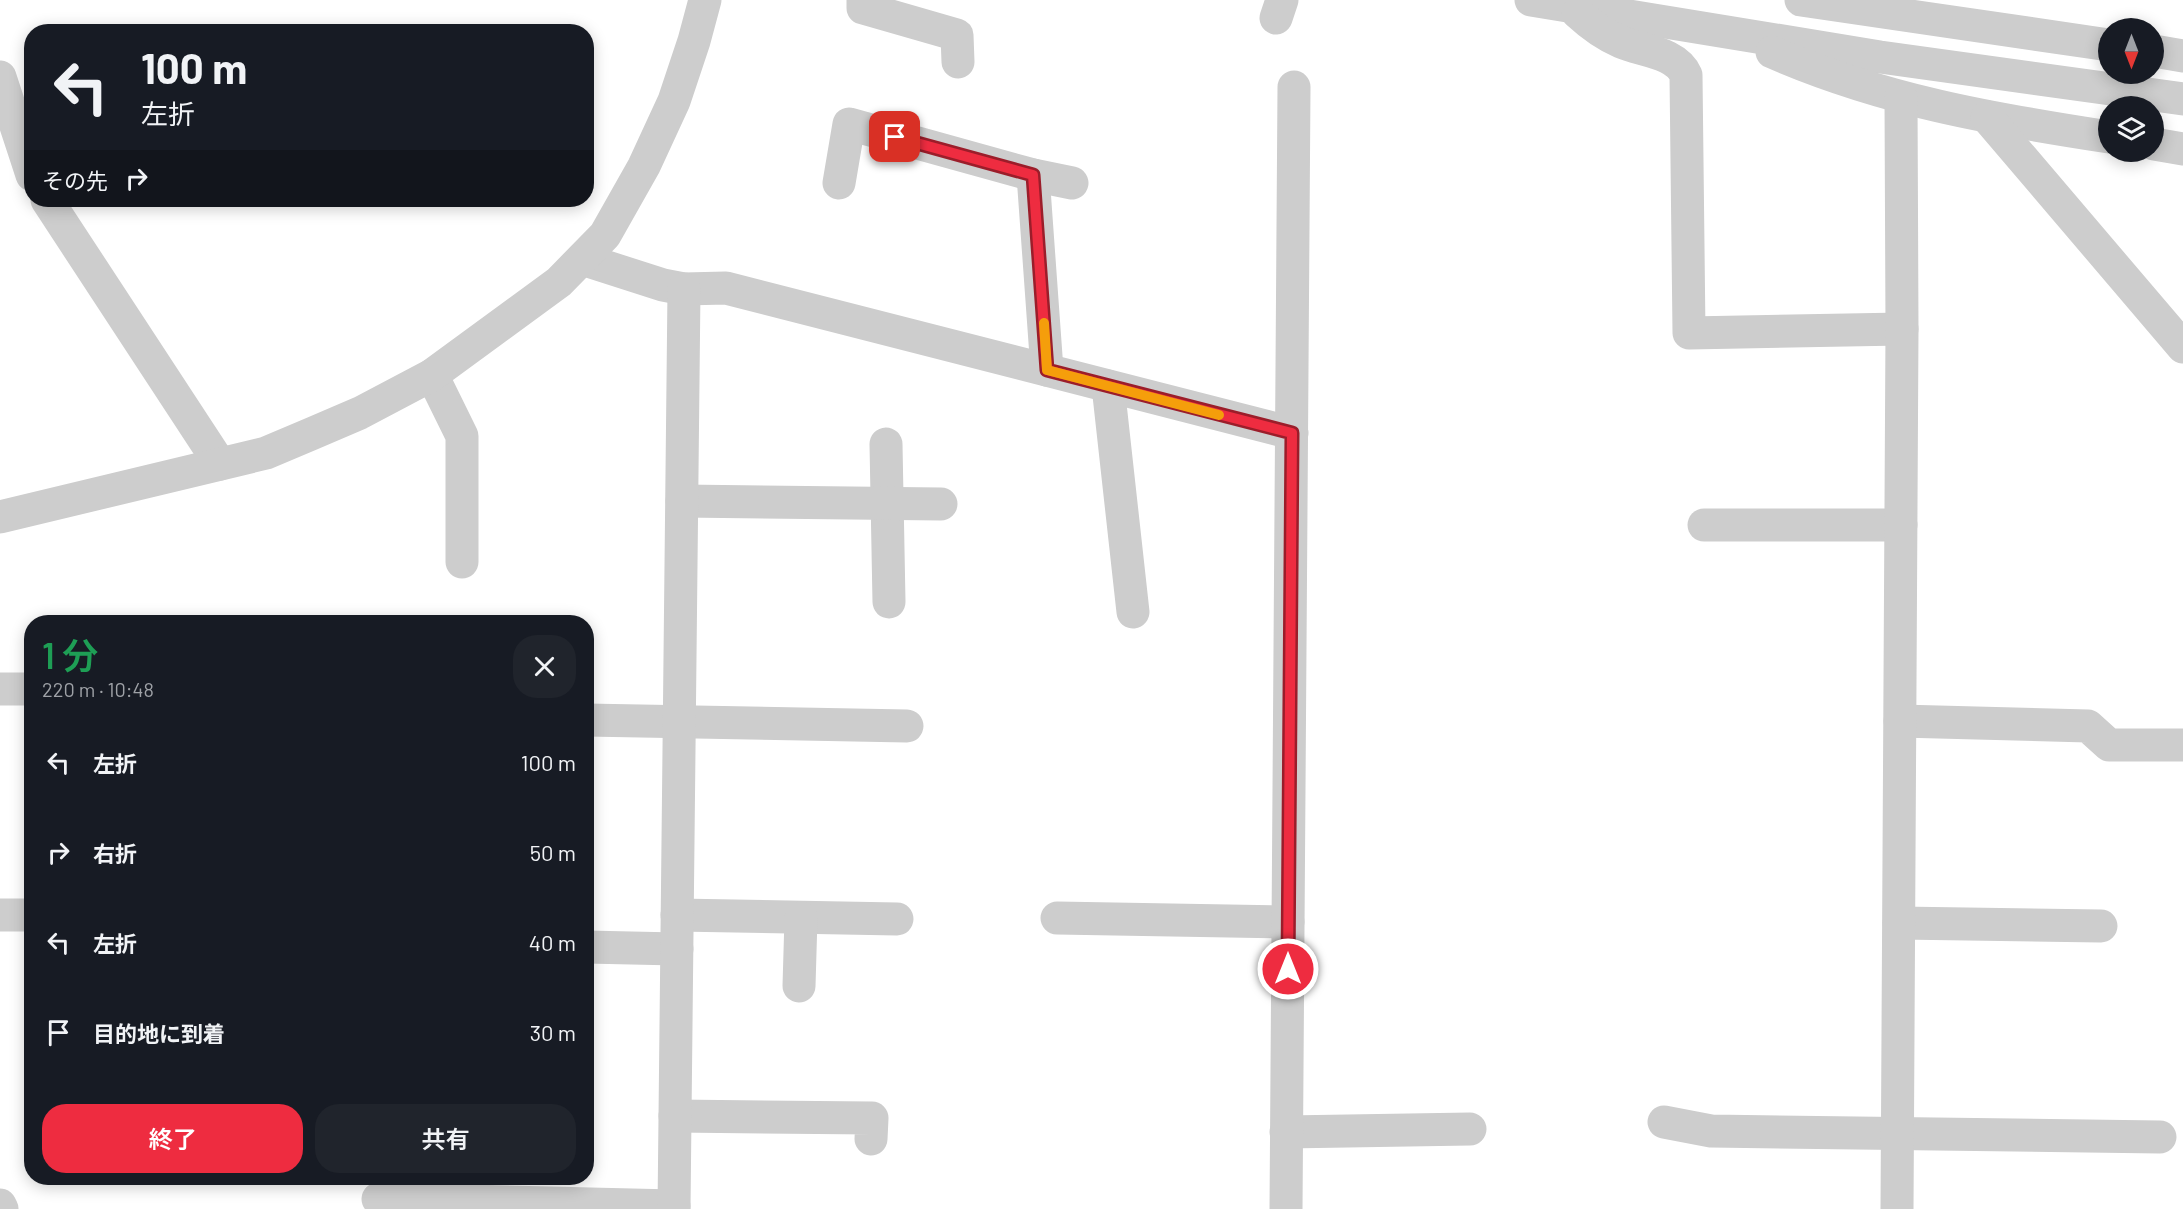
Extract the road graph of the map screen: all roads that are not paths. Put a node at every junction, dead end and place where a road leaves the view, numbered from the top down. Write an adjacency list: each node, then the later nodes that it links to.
1 (705, 0): 24 (street)
2 (863, 0): 10 (street)
3 (1531, 0): 5 (street)
4 (1801, 0): 7 (street)
5 (1572, 8): 6 (street); 26 (street)
6 (1746, 36): 13 (street); 14 (street)
7 (2098, 43)
8 (2164, 53): 9 (street)
9 (2183, 56)
10 (958, 62)
11 (0, 77): 19 (street)
12 (1294, 87): 31 (street)
13 (1901, 98): 15 (street); 26 (street)
14 (2183, 99)
15 (1987, 117): 16 (street); 27 (street)
16 (2098, 135)
17 (2164, 146): 18 (street)
18 (2183, 149)
19 (24, 150)
20 (1033, 175): 21 (street); 22 (street); 28 (street)
21 (839, 183)
22 (1072, 183)
23 (52, 207): 33 (street)
24 (582, 259): 25 (street); 29 (street)
25 (684, 289): 28 (street); 34 (street)
26 (1902, 329): 39 (street)
27 (2183, 347)
28 (1047, 370): 30 (street)
29 (432, 375): 33 (street); 40 (street)
30 (1108, 386): 31 (street); 42 (street)
31 (1292, 433): 56 (street)
32 (886, 444): 35 (street)
33 (220, 464): 37 (street)
34 (682, 501): 35 (street); 46 (street)
35 (887, 503): 36 (street); 41 (street)
36 (941, 504)
37 (0, 517)
38 (1704, 525): 39 (street)
39 (1901, 525): 47 (street)
40 (462, 562)
41 (889, 602)
42 (1133, 612)
43 (0, 689): 44 (street)
44 (24, 689)
45 (594, 720): 46 (street)
46 (679, 721): 48 (street); 52 (street)
47 (1900, 722): 49 (street); 57 (street)
48 (907, 726)
49 (2183, 745)
50 (0, 915): 51 (street)
51 (24, 915)
52 (677, 915): 53 (street); 60 (street)
53 (801, 918): 55 (street); 61 (street)
54 (1057, 918): 56 (street)
55 (897, 920)
56 (1288, 922): 65 (street)
57 (1899, 923): 58 (street); 66 (street)
58 (2101, 926)
59 (594, 947): 60 (street)
60 (677, 949): 62 (street)
61 (800, 987)
62 (675, 1116): 68 (street); 70 (street)
63 (1664, 1122): 66 (street)
64 (1470, 1130): 65 (street)
65 (1286, 1132): 71 (street)
66 (1898, 1134): 67 (street); 72 (street)
67 (2160, 1137)
68 (871, 1139)
69 (378, 1199): 70 (street)
70 (674, 1208)
71 (1286, 1209)
72 (1897, 1209)

